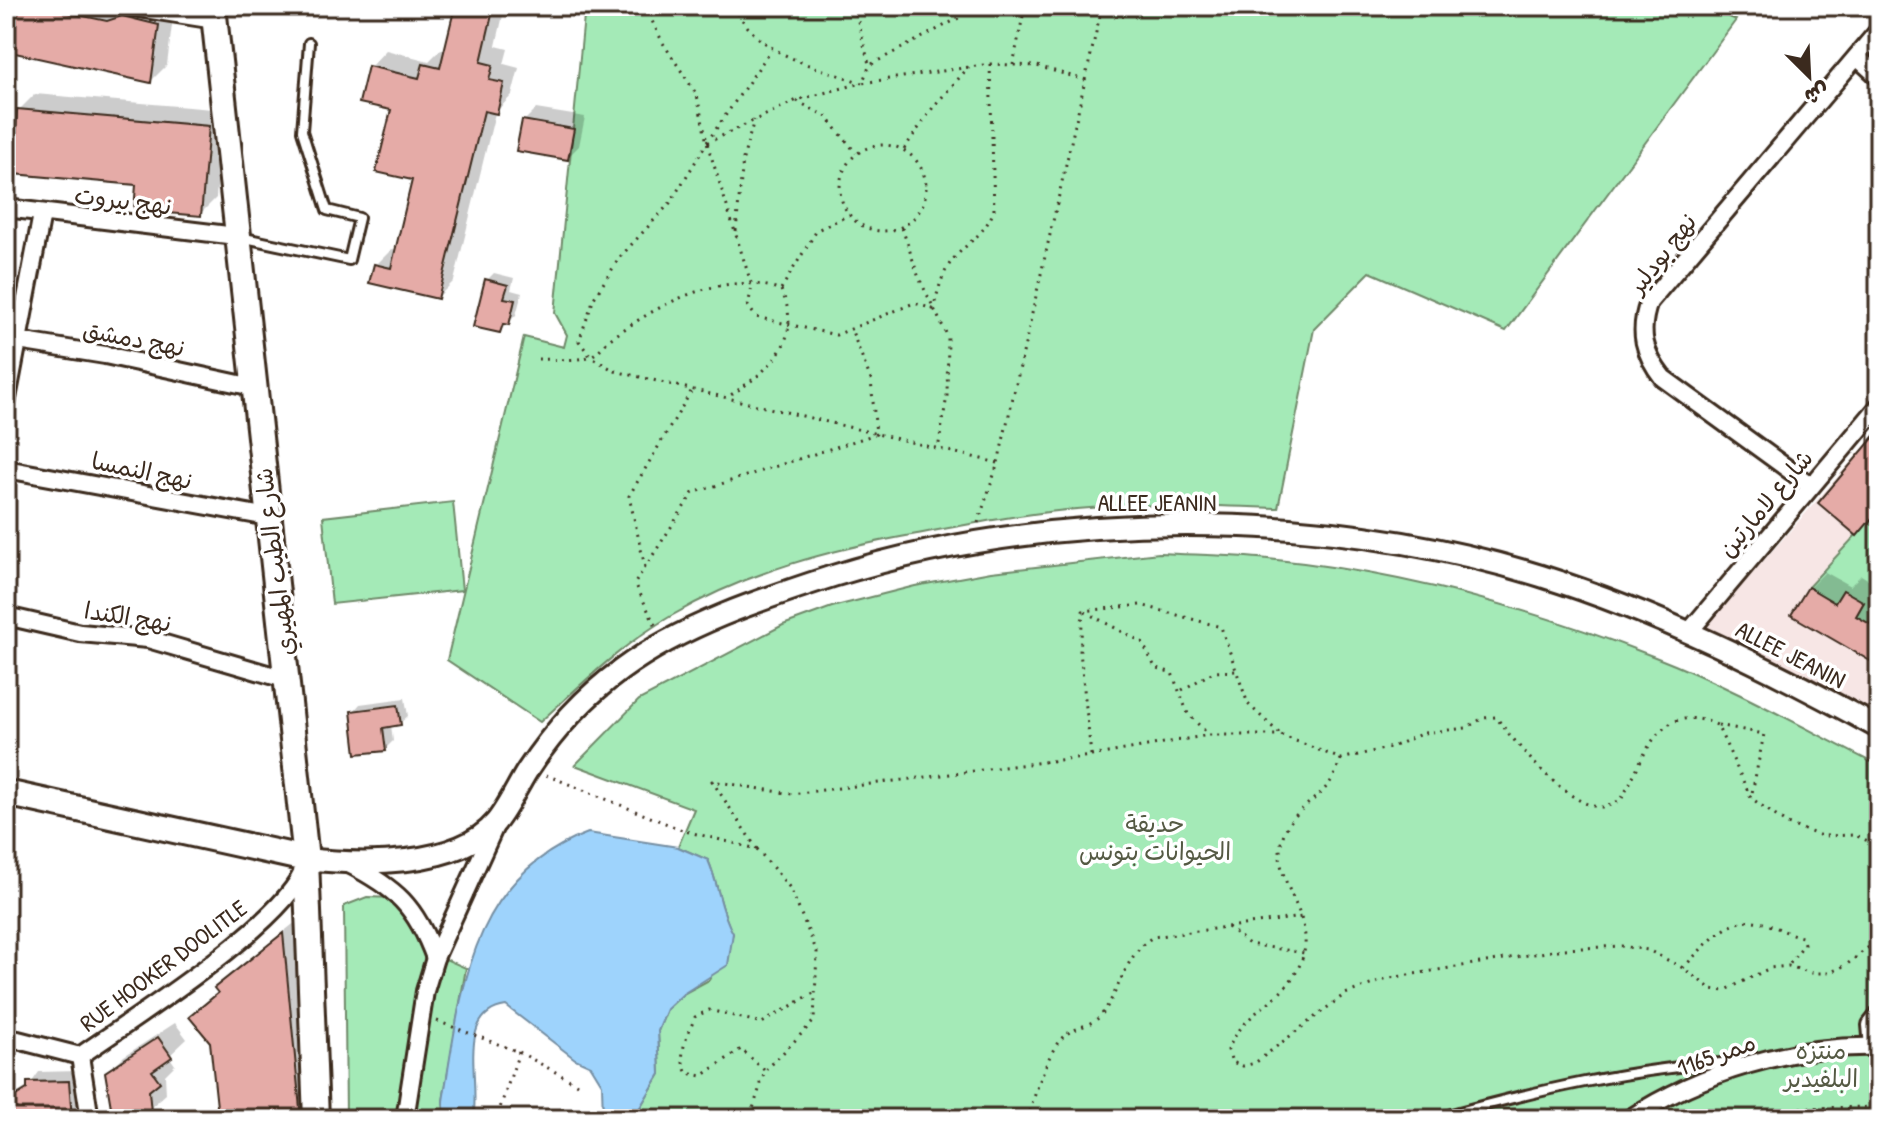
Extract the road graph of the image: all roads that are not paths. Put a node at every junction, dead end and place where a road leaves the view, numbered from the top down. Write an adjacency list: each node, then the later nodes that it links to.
1 (126, 6): 2 (street)
2 (214, 13): 9 (main road, شارع الطيب المهيري)
3 (1879, 30): 5 (street, نهج بودلير)
4 (309, 43): 9 (lane)
5 (1857, 57): 6 (street); 15 (street, نهج بودلير)
6 (1879, 77)
7 (6, 208): 8 (street, نهج بيروت)
8 (42, 214): 9 (street, نهج بيروت); 10 (street)
9 (236, 236): 11 (main road, شارع الطيب المهيري)
10 (11, 340): 11 (street, نهج دمشق); 12 (street)
11 (253, 387): 16 (main road, شارع الطيب المهيري)
12 (6, 404)
13 (1879, 406): 15 (street, شارع لامارتين)
14 (6, 469): 16 (street, نهج النمسا)
15 (1810, 485): 18 (street, شارع لامارتين)
16 (269, 517): 19 (main road, شارع الطيب المهيري)
17 (6, 616): 19 (street, نهج الكندا)
18 (1689, 632): 20 (street, ALLEE JEANIN); 22 (street, ALLEE JEANIN)
19 (288, 680): 23 (main road, شارع الطيب المهيري)
20 (1879, 728)
21 (6, 793): 23 (main road)
22 (497, 821): 24 (street); 25 (street)
23 (306, 859): 24 (street); 29 (street, RUE HOOKER DOOLITLE); 32 (main road, شارع الطيب المهيري)
24 (347, 863): 25 (street)
25 (435, 958): 33 (street)
26 (1879, 1015): 28 (street)
27 (6, 1037): 29 (street)
28 (1876, 1047): 30 (street, ممر 1165)
29 (80, 1056): 31 (street, RUE HOOKER DOOLITLE)
30 (1769, 1061): 34 (lane); 35 (street, ممر 1165)
31 (90, 1119)
32 (316, 1119)
33 (405, 1119)
34 (1434, 1119)
35 (1629, 1119)

